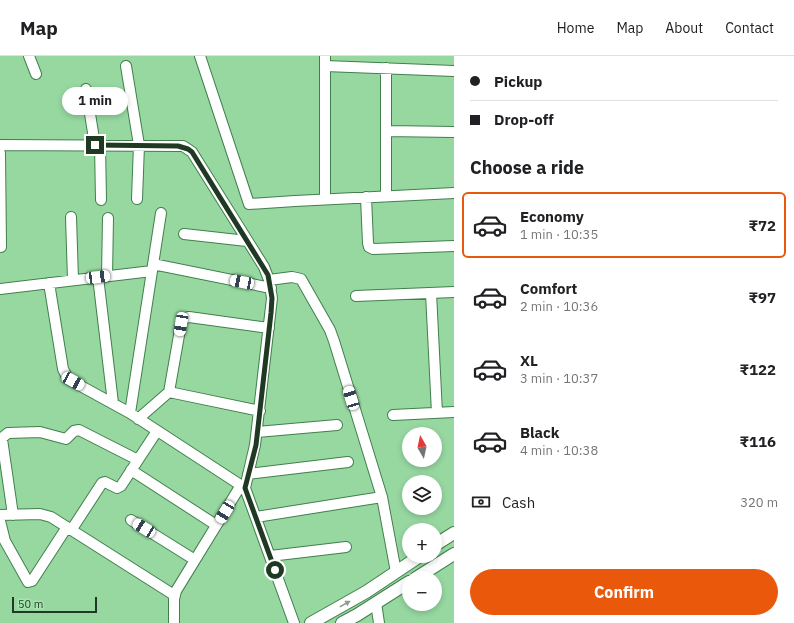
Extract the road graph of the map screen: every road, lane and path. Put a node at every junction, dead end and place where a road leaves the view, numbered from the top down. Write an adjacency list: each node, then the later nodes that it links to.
1 (29, 56): 7 (street)
2 (200, 56): 19 (street)
3 (325, 61): 5 (street); 19 (street)
4 (126, 66): 13 (street)
5 (386, 68): 6 (street); 9 (street)
6 (454, 71)
7 (36, 74)
8 (86, 89): 12 (street)
9 (386, 131): 10 (street); 16 (street)
10 (454, 132)
11 (0, 145): 12 (street)
12 (97, 145): 13 (street); 20 (street)
13 (139, 145): 18 (street); 25 (street)
14 (0, 154): 27 (street)
15 (454, 193): 16 (street)
16 (386, 196): 17 (street)
17 (366, 197): 19 (street); 26 (street)
18 (137, 199)
19 (325, 199)
20 (101, 200)
21 (161, 213): 28 (street)
22 (71, 217): 30 (street)
23 (108, 218): 29 (street)
24 (184, 234): 25 (street)
25 (247, 241): 32 (street)
26 (454, 246)
27 (1, 247)
28 (152, 268): 29 (street); 32 (street); 44 (street)
29 (102, 277): 30 (street); 39 (street)
30 (73, 280): 31 (street)
31 (49, 283): 33 (street); 39 (street)
32 (270, 284): 37 (street); 53 (street)
33 (0, 289)
34 (454, 292): 35 (street)
35 (431, 293): 36 (street); 42 (street)
36 (356, 296)
37 (269, 328): 38 (street); 40 (street)
38 (169, 392): 40 (street); 44 (street)
39 (113, 403): 44 (street)
40 (260, 410): 47 (street)
41 (454, 412): 42 (street)
42 (437, 413): 43 (street)
43 (392, 415)
44 (134, 416): 46 (street)
45 (336, 425): 47 (street)
46 (157, 431): 48 (street); 52 (street)
47 (257, 432): 51 (street)
48 (138, 460): 50 (street); 55 (street)
49 (348, 462): 51 (street)
50 (131, 470): 59 (street); 60 (street)
51 (248, 474): 52 (street)
52 (243, 486): 56 (street); 59 (street)
53 (382, 497): 56 (street); 69 (street)
54 (0, 515): 55 (street)
55 (13, 515): 60 (street)
56 (256, 517): 65 (street)
57 (0, 520): 60 (street)
58 (131, 520): 66 (street)
59 (216, 525): 66 (street)
60 (69, 528): 71 (street)
61 (454, 532): 62 (street)
62 (442, 541)
63 (346, 547): 65 (street)
64 (454, 554): 68 (street)
65 (270, 556): 74 (street)
66 (195, 560): 71 (street)
67 (410, 563): 69 (street)
68 (427, 571)
69 (396, 572): 75 (street, one-way to 69)
70 (402, 586): 72 (street)
71 (174, 595): 73 (street)
72 (376, 603): 76 (street); 77 (street)
73 (174, 623)
74 (294, 623)
75 (311, 623)
76 (342, 623)
77 (379, 623)

